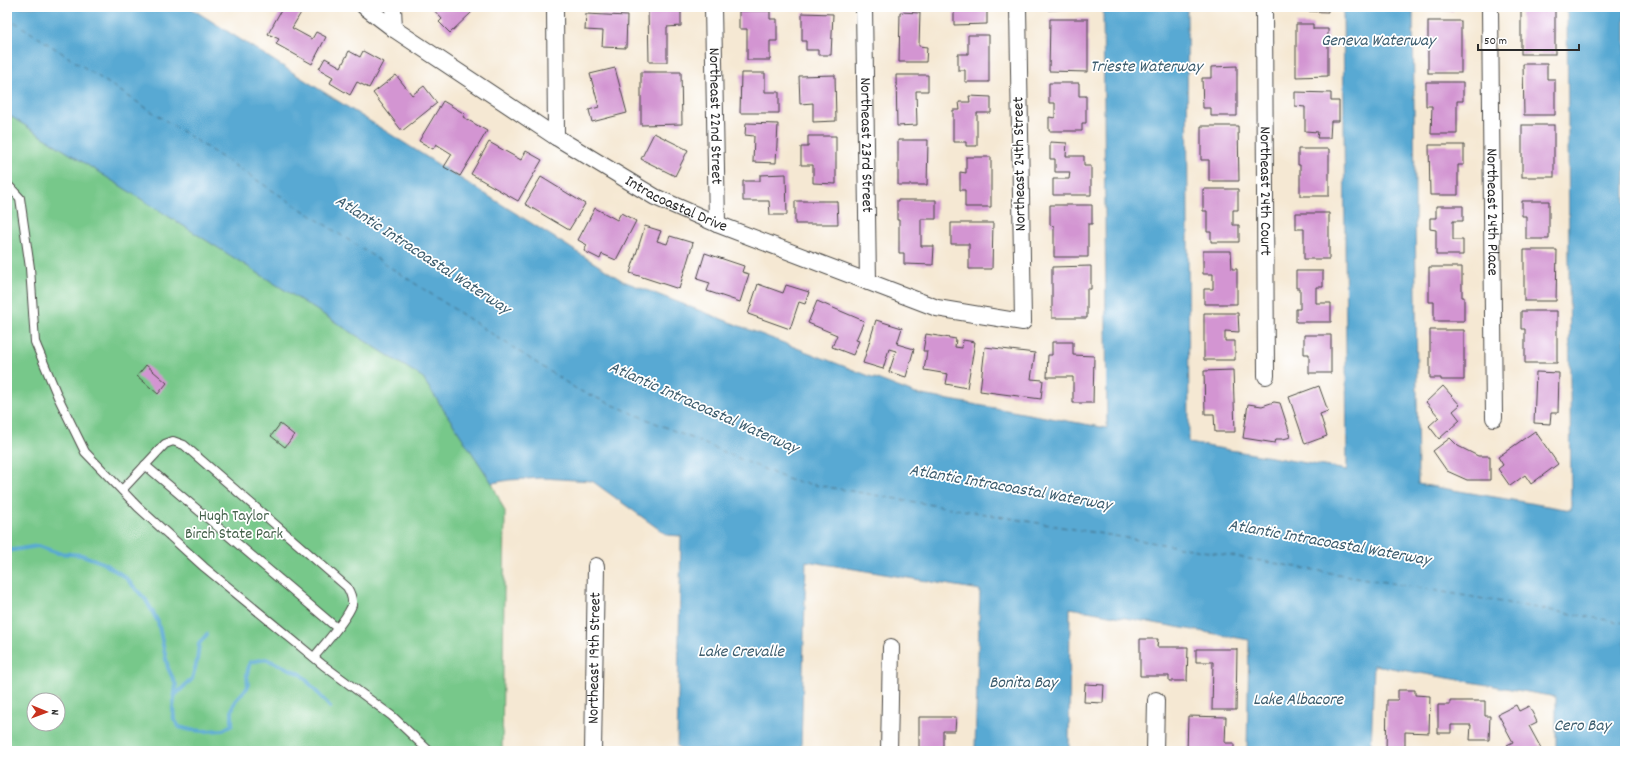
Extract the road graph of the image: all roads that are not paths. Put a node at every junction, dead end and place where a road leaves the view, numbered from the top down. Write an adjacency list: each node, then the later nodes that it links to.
1 (365, 7): 9 (street, Intracoastal Drive)
2 (393, 7): 9 (street)
3 (555, 7): 10 (street)
4 (713, 7): 12 (street, Northeast 22nd Street)
5 (864, 7): 13 (street, Northeast 23rd Street)
6 (1018, 7): 14 (street, Northeast 24th Street)
7 (1264, 7): 15 (street, Northeast 24th Court)
8 (1490, 7): 16 (street, Northeast 24th Place)
9 (394, 29): 10 (street, Intracoastal Drive)
10 (556, 137): 12 (street, Intracoastal Drive)
11 (7, 184): 18 (lane)
12 (717, 224): 13 (street, Intracoastal Drive)
13 (868, 282): 14 (street, Intracoastal Drive)
14 (1023, 322)
15 (1266, 376)
16 (1494, 418)
17 (146, 465): 18 (lane); 20 (lane); 20 (lane)
18 (122, 490): 22 (lane)
19 (596, 566): 25 (street, Northeast 19th Street)
20 (337, 628): 22 (lane)
21 (891, 647): 26 (street)
22 (314, 657): 24 (lane)
23 (1156, 700): 27 (street)
24 (429, 751)
25 (593, 751)
26 (888, 751)
27 (1155, 751)

